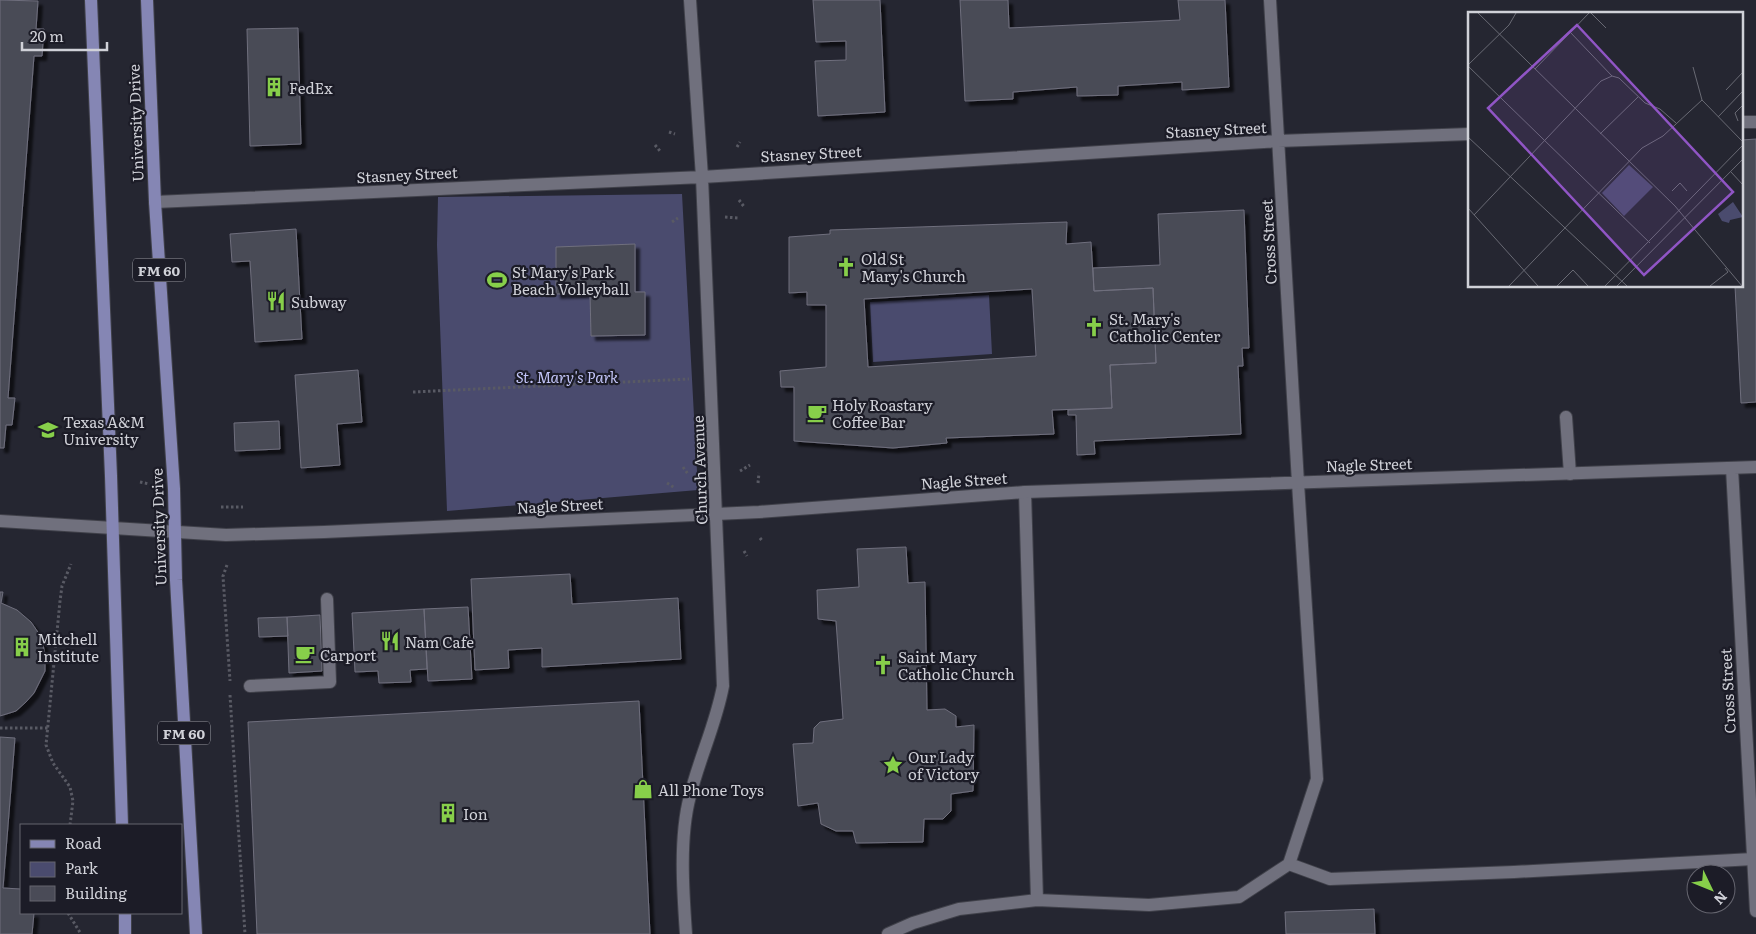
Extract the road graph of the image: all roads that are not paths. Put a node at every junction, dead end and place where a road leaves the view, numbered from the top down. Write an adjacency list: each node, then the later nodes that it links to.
1 (91, 0): 17 (main road)
2 (147, 0): 8 (main road, University Drive / FM 60)
3 (690, 0): 7 (street, Church Avenue)
4 (1270, 0): 6 (street, Cross Street)
5 (1468, 134): 6 (street, Stasney Street)
6 (1278, 141): 7 (street, Stasney Street); 13 (street, Cross Street)
7 (702, 177): 8 (street, Stasney Street); 15 (street, Church Avenue)
8 (155, 202): 18 (main road, University Drive / FM 60)
9 (1566, 417): 12 (street)
10 (1756, 467): 11 (street, Nagle Street)
11 (1732, 468): 12 (street, Nagle Street); 22 (street, Cross Street)
12 (1570, 474): 13 (street, Nagle Street)
13 (1298, 483): 14 (street, Nagle Street); 23 (street, Cross Street)
14 (1025, 492): 15 (street, Nagle Street); 24 (street)
15 (717, 513): 18 (street, Nagle Street); 29 (street, Church Avenue)
16 (0, 521): 17 (street, Nagle Street)
17 (112, 528): 18 (street, Nagle Street); 21 (main road)
18 (175, 532): 28 (main road, University Drive / FM 60)
19 (327, 599): 20 (street)
20 (250, 686)
21 (122, 824)
22 (1753, 859): 23 (street); 25 (street, Cross Street)
23 (1289, 864): 24 (street)
24 (1037, 900): 30 (street)
25 (1756, 911)
26 (125, 914): 27 (main road)
27 (125, 934)
28 (196, 934)
29 (686, 934)
30 (888, 934)

